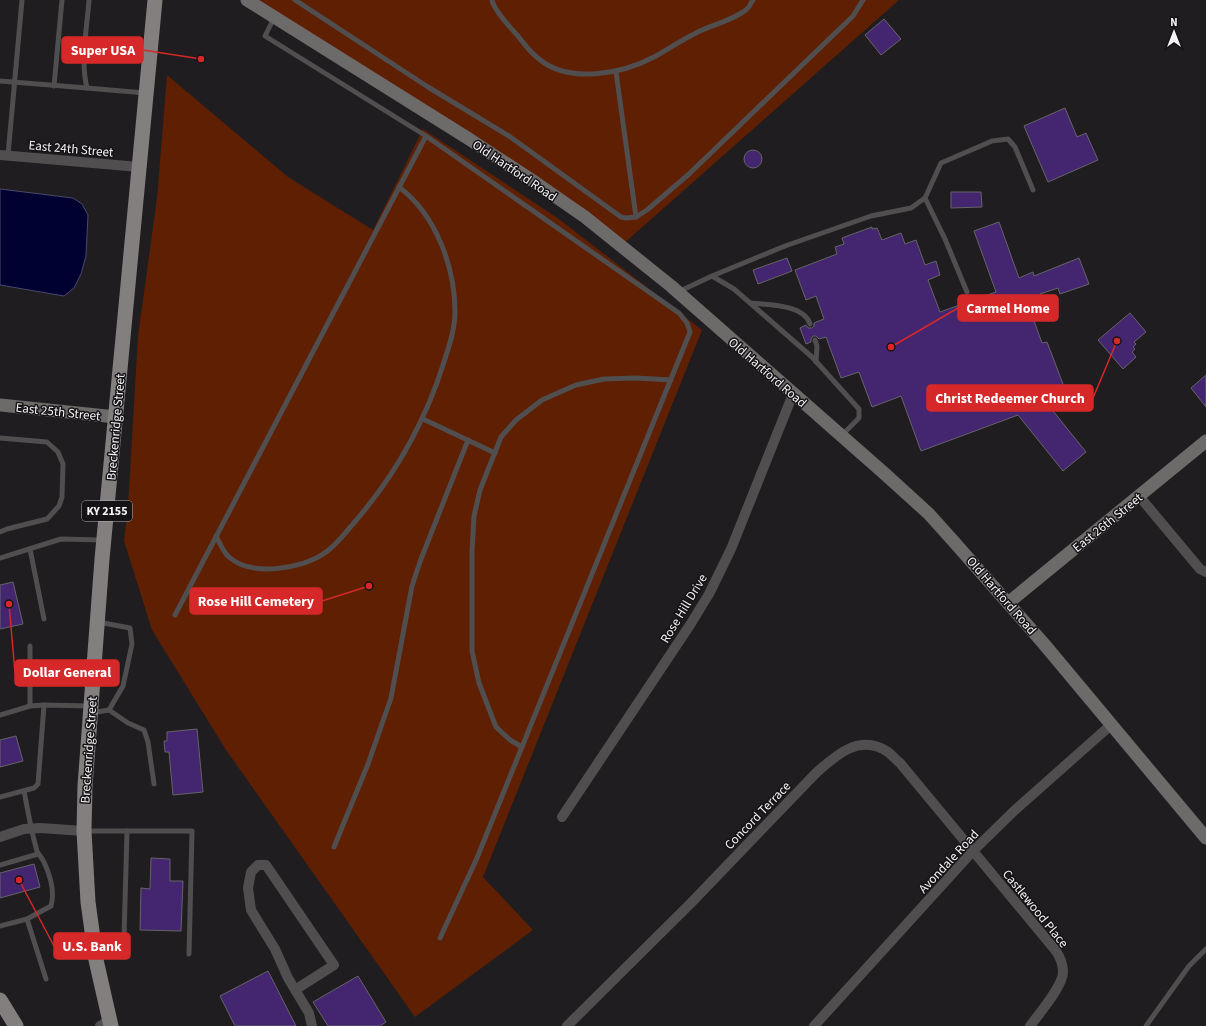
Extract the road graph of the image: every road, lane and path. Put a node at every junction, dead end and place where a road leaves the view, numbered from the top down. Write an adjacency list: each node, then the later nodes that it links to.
1 (22, 0): 13 (lane)
2 (62, 0): 14 (lane)
3 (90, 0): 15 (lane)
4 (155, 0): 16 (main road, Breckenridge Street / KY 2155)
5 (247, 0): 10 (main road, Old Hartford Road)
6 (295, 0): 23 (lane)
7 (492, 0): 11 (lane)
8 (752, 0): 11 (lane)
9 (863, 0): 23 (lane)
10 (275, 18): 17 (lane); 25 (main road, Old Hartford Road)
11 (616, 72): 23 (lane)
12 (0, 81): 13 (lane)
13 (14, 82): 14 (lane); 18 (lane)
14 (54, 86): 15 (lane)
15 (87, 88): 16 (lane)
16 (146, 93): 19 (main road, Breckenridge Street / KY 2155)
17 (426, 136): 20 (lane); 31 (lane)
18 (4, 155): 19 (street, East 24th Street)
19 (139, 167): 34 (main road, Breckenridge Street / KY 2155)
20 (400, 187): 35 (lane); 43 (lane)
21 (1033, 190): 22 (lane)
22 (925, 198): 24 (lane); 26 (lane)
23 (636, 217)
24 (712, 276): 25 (lane); 27 (lane)
25 (678, 292): 32 (main road, Old Hartford Road)
26 (967, 292)
27 (749, 302): 28 (lane); 30 (lane)
28 (810, 324)
29 (815, 340): 30 (lane)
30 (816, 362): 36 (lane)
31 (672, 380): 40 (lane); 59 (lane)
32 (793, 394): 36 (main road, Old Hartford Road); 63 (street, Rose Hill Drive)
33 (0, 405): 34 (main road, East 25th Street)
34 (116, 417): 44 (main road, Breckenridge Street / KY 2155)
35 (423, 419): 38 (lane); 43 (lane)
36 (841, 436): 48 (main road, Old Hartford Road)
37 (0, 438): 42 (lane)
38 (468, 440): 40 (lane); 69 (lane)
39 (1206, 441): 41 (main road, East 26th Street)
40 (494, 453): 59 (lane)
41 (1138, 496): 47 (street); 48 (main road, East 26th Street)
42 (0, 532)
43 (216, 536): 49 (lane)
44 (104, 540): 45 (lane); 51 (main road, Breckenridge Street / KY 2155)
45 (30, 549): 46 (lane); 50 (lane)
46 (0, 558)
47 (1206, 572)
48 (1008, 603): 58 (main road, Old Hartford Road)
49 (175, 615)
50 (44, 619)
51 (97, 621): 55 (main road, Breckenridge Street / KY 2155); 56 (lane)
52 (30, 646): 54 (lane)
53 (44, 705): 54 (lane); 55 (lane); 61 (lane)
54 (30, 706): 57 (lane)
55 (90, 710): 56 (lane); 65 (main road, Breckenridge Street / KY 2155)
56 (109, 710): 60 (lane)
57 (0, 715)
58 (1112, 724): 68 (main road, Old Hartford Road); 70 (street, Avondale Road)
59 (522, 747): 76 (lane)
60 (154, 784)
61 (24, 791): 62 (lane); 64 (lane)
62 (0, 797)
63 (562, 817)
64 (31, 829): 65 (street); 67 (street); 71 (lane)
65 (84, 831): 66 (lane); 82 (main road, Breckenridge Street / KY 2155)
66 (128, 831): 75 (lane); 78 (lane)
67 (0, 837)
68 (1206, 838)
69 (334, 847)
70 (973, 851): 85 (street, Concord Terrace); 86 (street, Avondale Road); 87 (street, Castlewood Place)
71 (38, 854): 72 (lane); 73 (lane)
72 (0, 865)
73 (27, 919): 74 (lane); 79 (lane)
74 (0, 926)
75 (124, 938)
76 (440, 938)
77 (1206, 949): 88 (lane)
78 (189, 954)
79 (46, 979)
80 (295, 990): 80 (street); 84 (street)
81 (0, 1000): 83 (main road)
82 (107, 1024)
83 (16, 1026)
84 (312, 1026)
85 (567, 1026)
86 (814, 1026)
87 (1030, 1026)
88 (1146, 1026)

